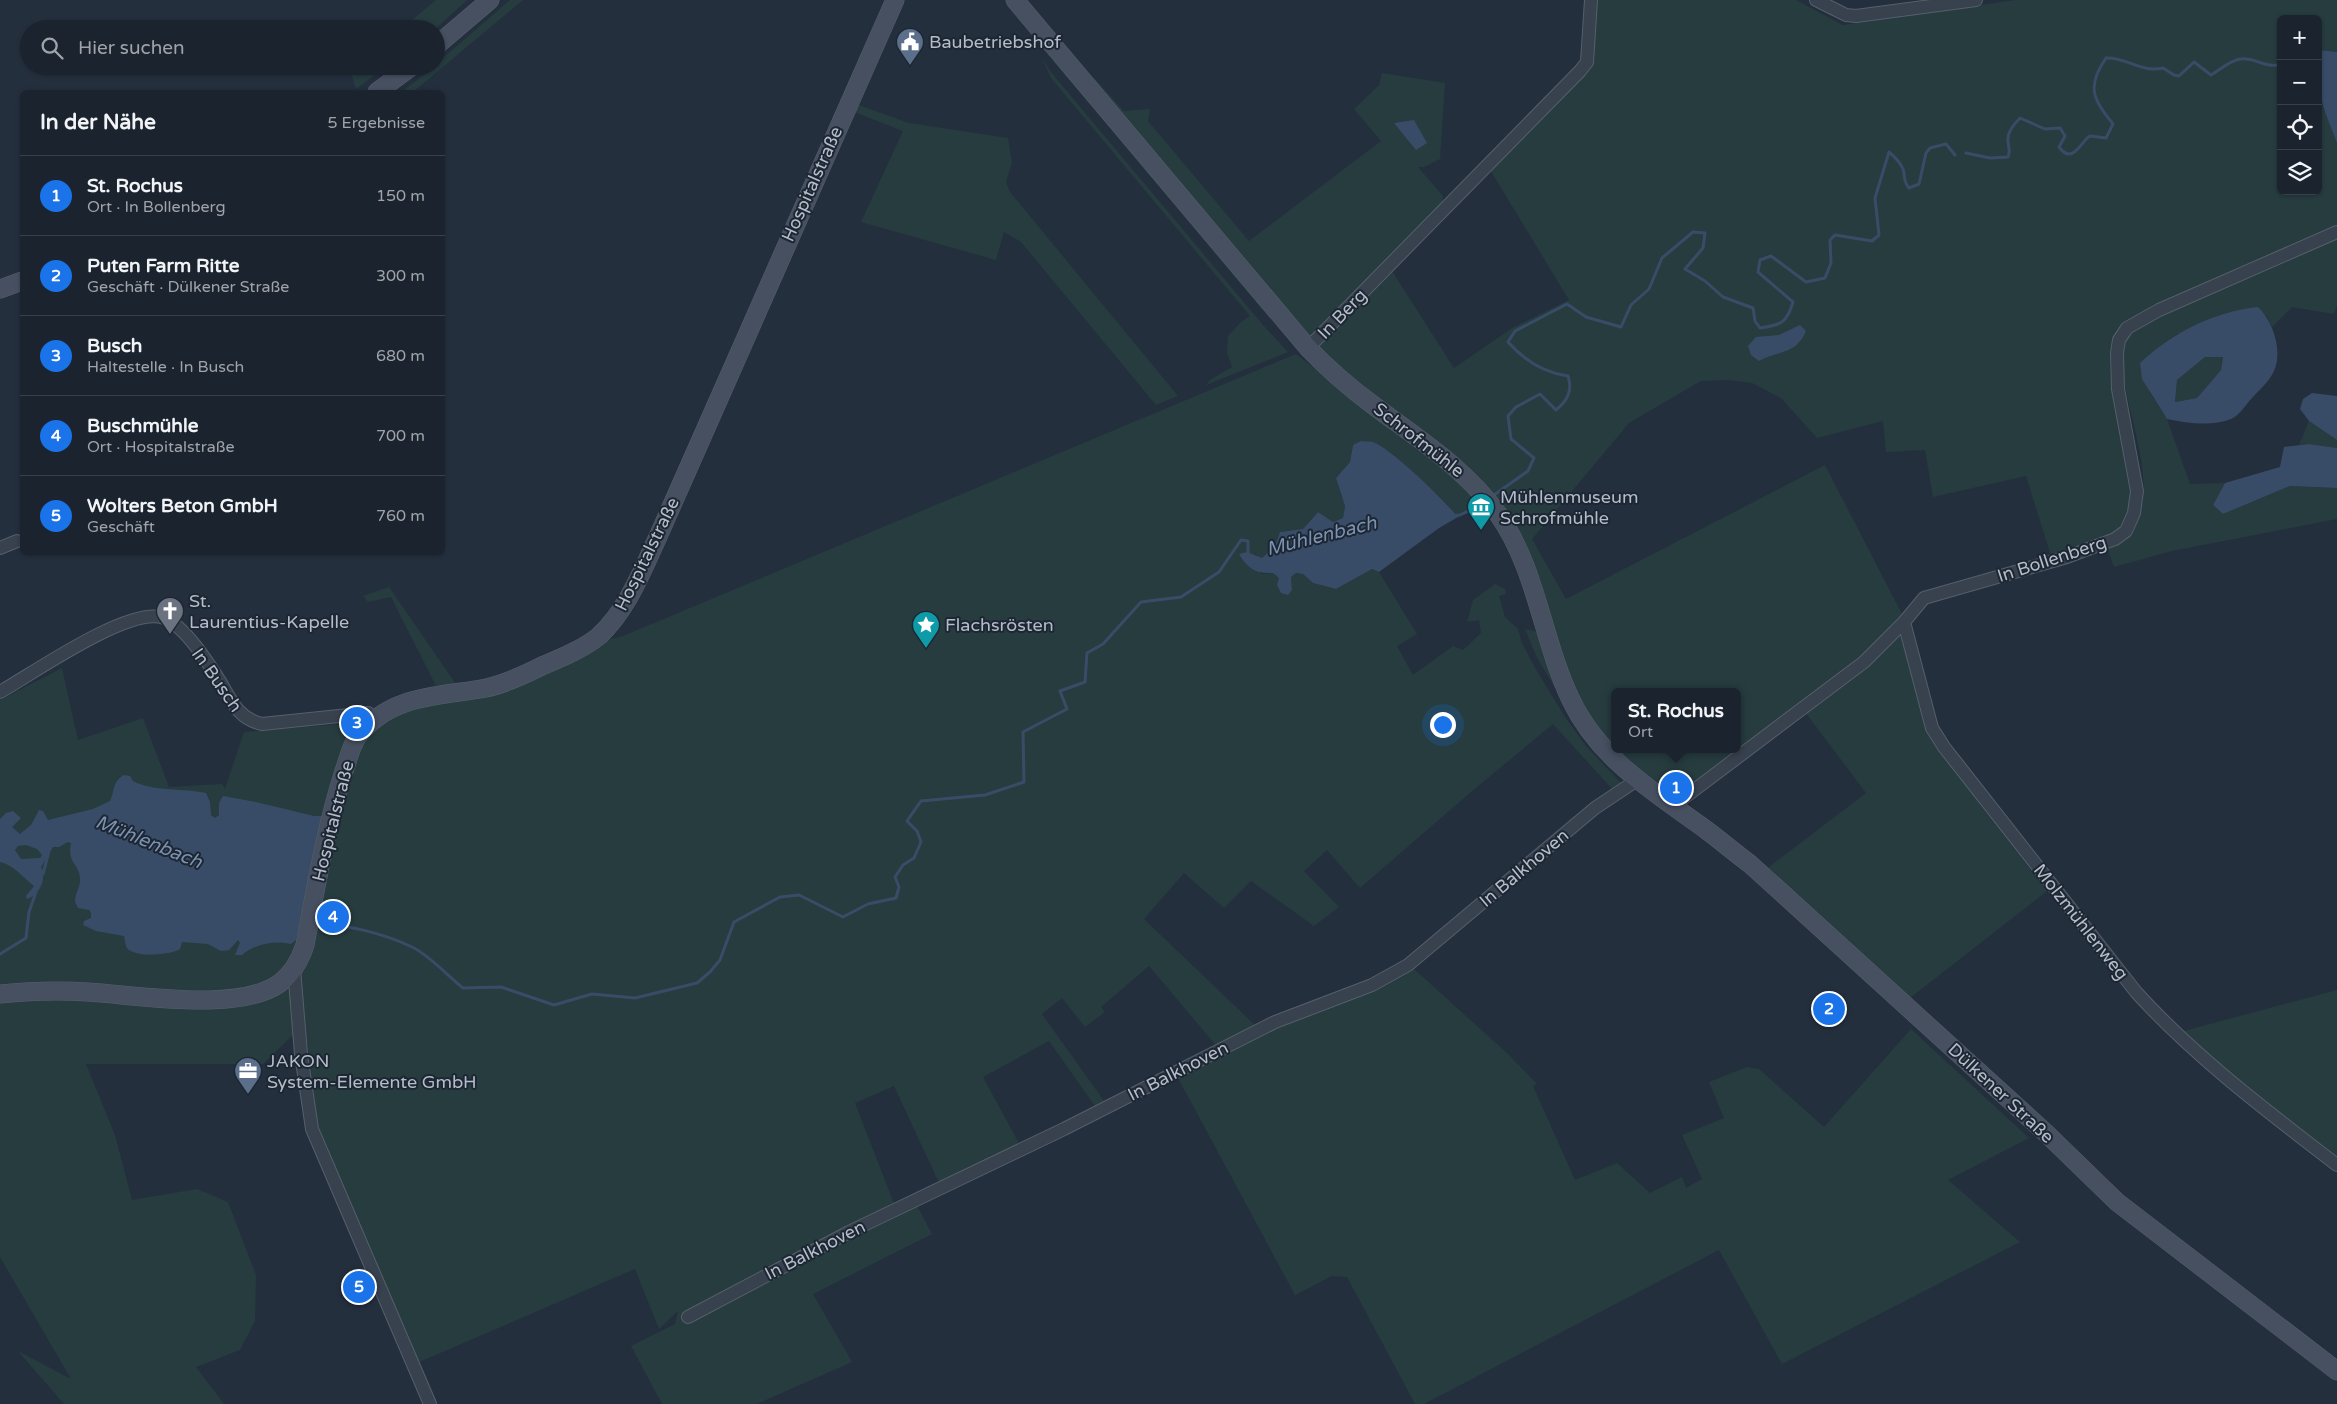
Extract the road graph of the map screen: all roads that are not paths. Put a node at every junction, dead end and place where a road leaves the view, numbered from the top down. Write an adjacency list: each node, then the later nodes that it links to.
1 (490, 0): 8 (main road)
2 (895, 0): 20 (main road, Hospitalstraße)
3 (1015, 0): 14 (main road, In Berg)
4 (1591, 0): 14 (street, In Berg)
5 (1816, 0): 7 (street)
6 (1976, 0): 7 (street)
7 (1837, 5)
8 (445, 38)
9 (400, 75): 10 (main road)
10 (380, 90)
11 (2337, 232): 17 (street, In Bollenberg)
12 (20, 282): 13 (main road)
13 (0, 289)
14 (1308, 348): 22 (main road, Schrofmühle)
15 (17, 541): 16 (street)
16 (0, 548)
17 (1904, 622): 23 (street, In Bollenberg); 26 (street, Molzmühlenweg)
18 (0, 692): 19 (street, In Busch)
19 (342, 716): 20 (street, In Busch); 21 (street)
20 (375, 720): 21 (main road, Hospitalstraße)
21 (358, 737): 24 (main road, Hospitalstraße)
22 (1637, 780): 23 (main road, Dülkener Straße); 27 (street, In Balkhoven)
23 (1673, 806): 28 (main road, Dülkener Straße)
24 (294, 968): 25 (main road, Hospitalstraße); 29 (street)
25 (0, 994)
26 (2337, 1165)
27 (688, 1316)
28 (2337, 1371)
29 (430, 1404)

